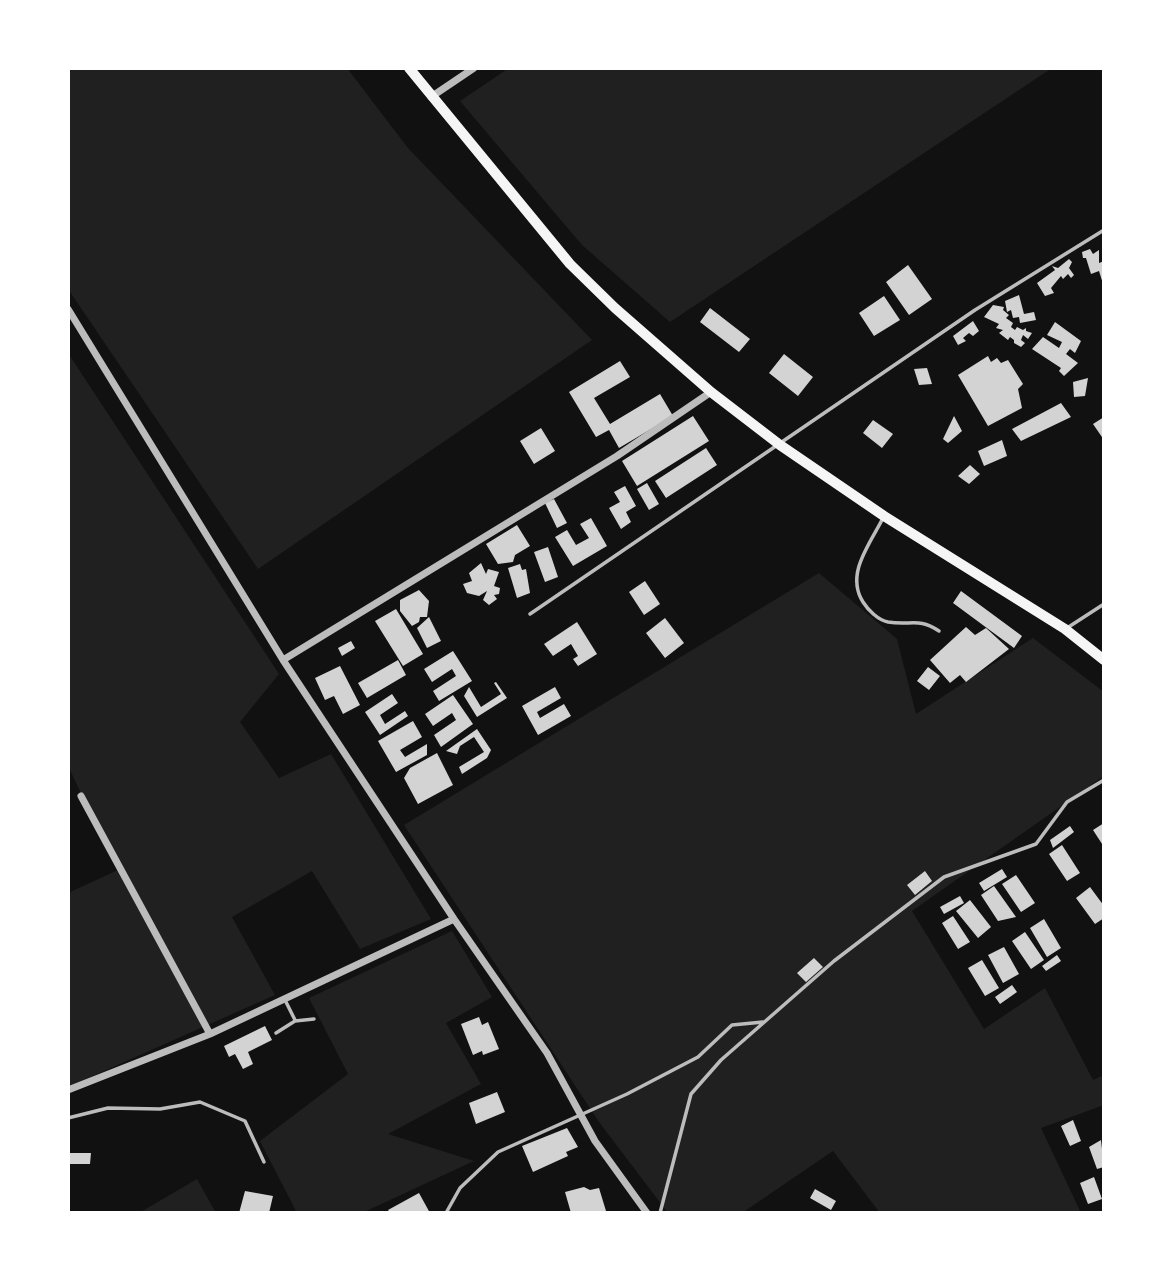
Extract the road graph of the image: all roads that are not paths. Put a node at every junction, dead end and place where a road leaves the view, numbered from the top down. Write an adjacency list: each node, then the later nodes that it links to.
1 (409, 68): 3 (main road)
2 (474, 68): 3 (street)
3 (431, 98): 6 (main road)
4 (1104, 230): 7 (lane)
5 (68, 309): 13 (street)
6 (711, 392): 7 (main road); 13 (street)
7 (780, 445): 8 (main road); 10 (lane)
8 (884, 516): 11 (main road); 12 (lane)
9 (1104, 604): 11 (lane)
10 (530, 614)
11 (1065, 629): 14 (main road)
12 (939, 631)
13 (283, 660): 17 (street)
14 (1104, 660)
15 (1104, 780): 21 (lane)
16 (81, 796): 23 (street)
17 (454, 919): 18 (street); 25 (street)
18 (285, 1000): 20 (lane); 23 (street)
19 (314, 1018): 20 (lane)
20 (295, 1021): 22 (lane)
21 (764, 1022): 25 (lane); 30 (lane)
22 (276, 1032)
23 (210, 1034): 24 (street)
24 (68, 1090)
25 (580, 1115): 28 (lane); 29 (street)
26 (68, 1118): 27 (lane)
27 (264, 1162)
28 (446, 1213)
29 (647, 1213)
30 (660, 1213)

